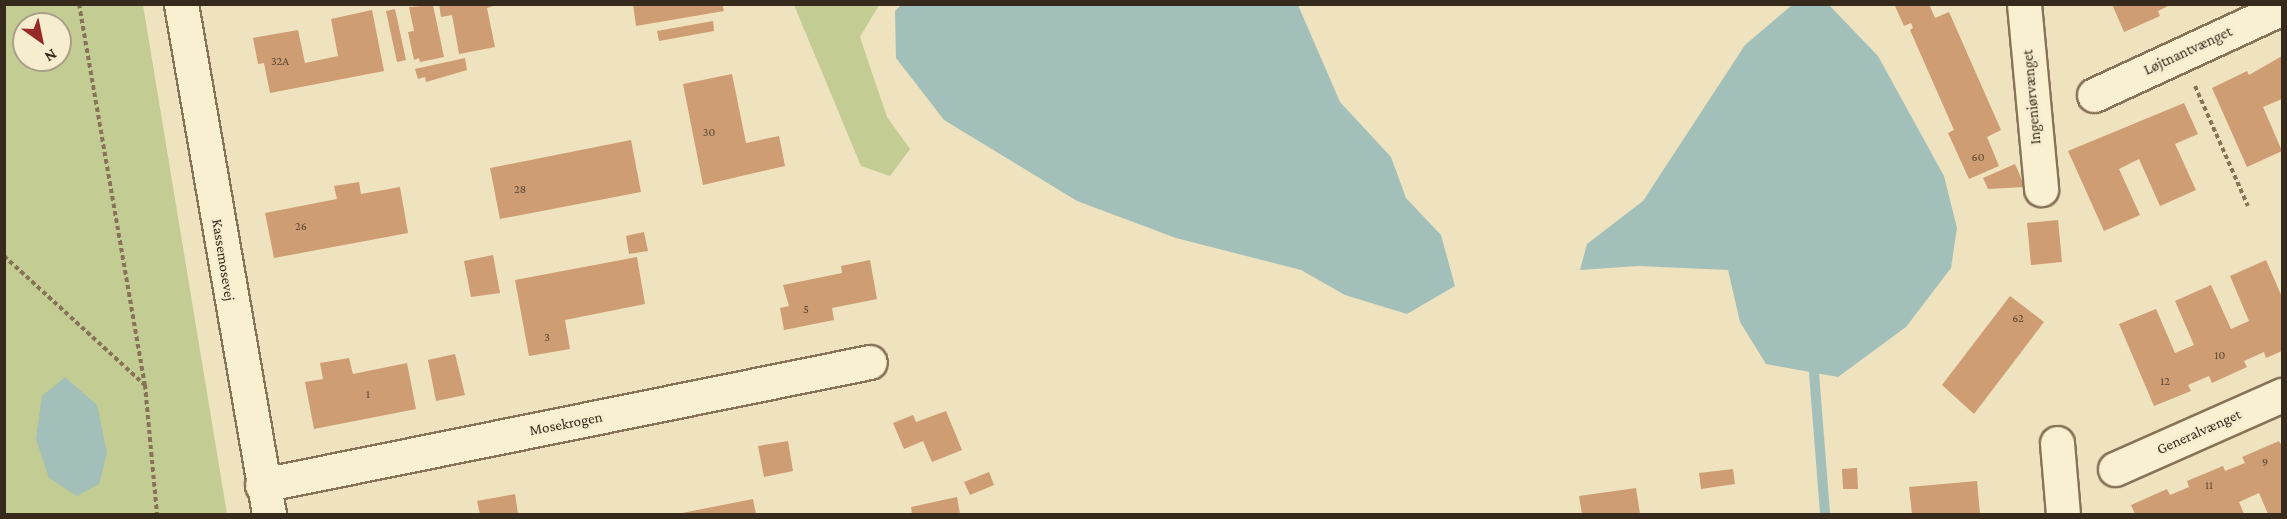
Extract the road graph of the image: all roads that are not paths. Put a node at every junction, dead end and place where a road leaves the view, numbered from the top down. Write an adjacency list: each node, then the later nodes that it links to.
1 (181, 4): 10 (street, Kassemosevej)
2 (2024, 4): 5 (street, Ingeniørvænget)
3 (2283, 8): 4 (street, Løjtnantvænget)
4 (2094, 94)
5 (2041, 189)
6 (870, 362): 10 (street, Mosekrogen)
7 (2283, 395): 9 (street, Generalvænget)
8 (2057, 443): 11 (street)
9 (2115, 469)
10 (266, 500)
11 (2063, 514)

